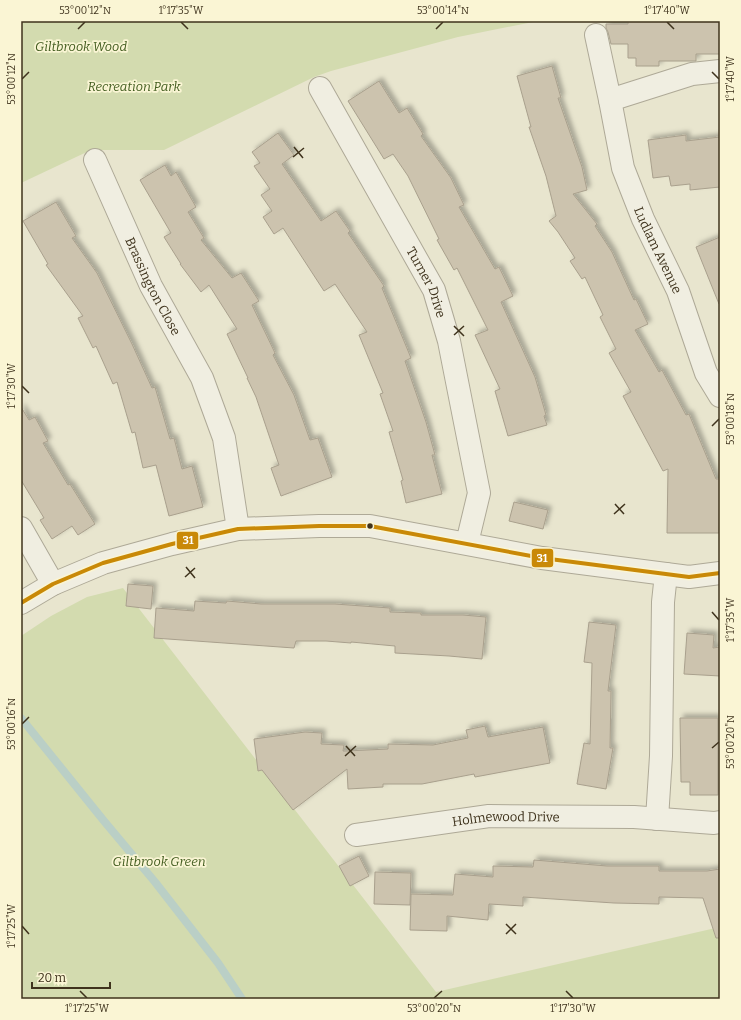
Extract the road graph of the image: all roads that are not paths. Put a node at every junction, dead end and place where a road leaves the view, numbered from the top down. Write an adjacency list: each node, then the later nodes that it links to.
1 (596, 35): 4 (street, Ludlam Avenue)
2 (720, 71): 4 (street)
3 (320, 88): 9 (street, Turner Drive)
4 (610, 100): 6 (street, Ludlam Avenue)
5 (94, 160): 8 (street, Brassington Close)
6 (720, 396)
7 (21, 528): 12 (street)
8 (238, 529): 9 (street); 12 (street)
9 (467, 543): 11 (street)
10 (720, 573): 11 (street)
11 (666, 574): 14 (street)
12 (53, 584): 13 (street)
13 (21, 603)
14 (657, 819): 15 (street, Holmewood Drive); 16 (street, Holmewood Drive)
15 (720, 822)
16 (356, 835)

